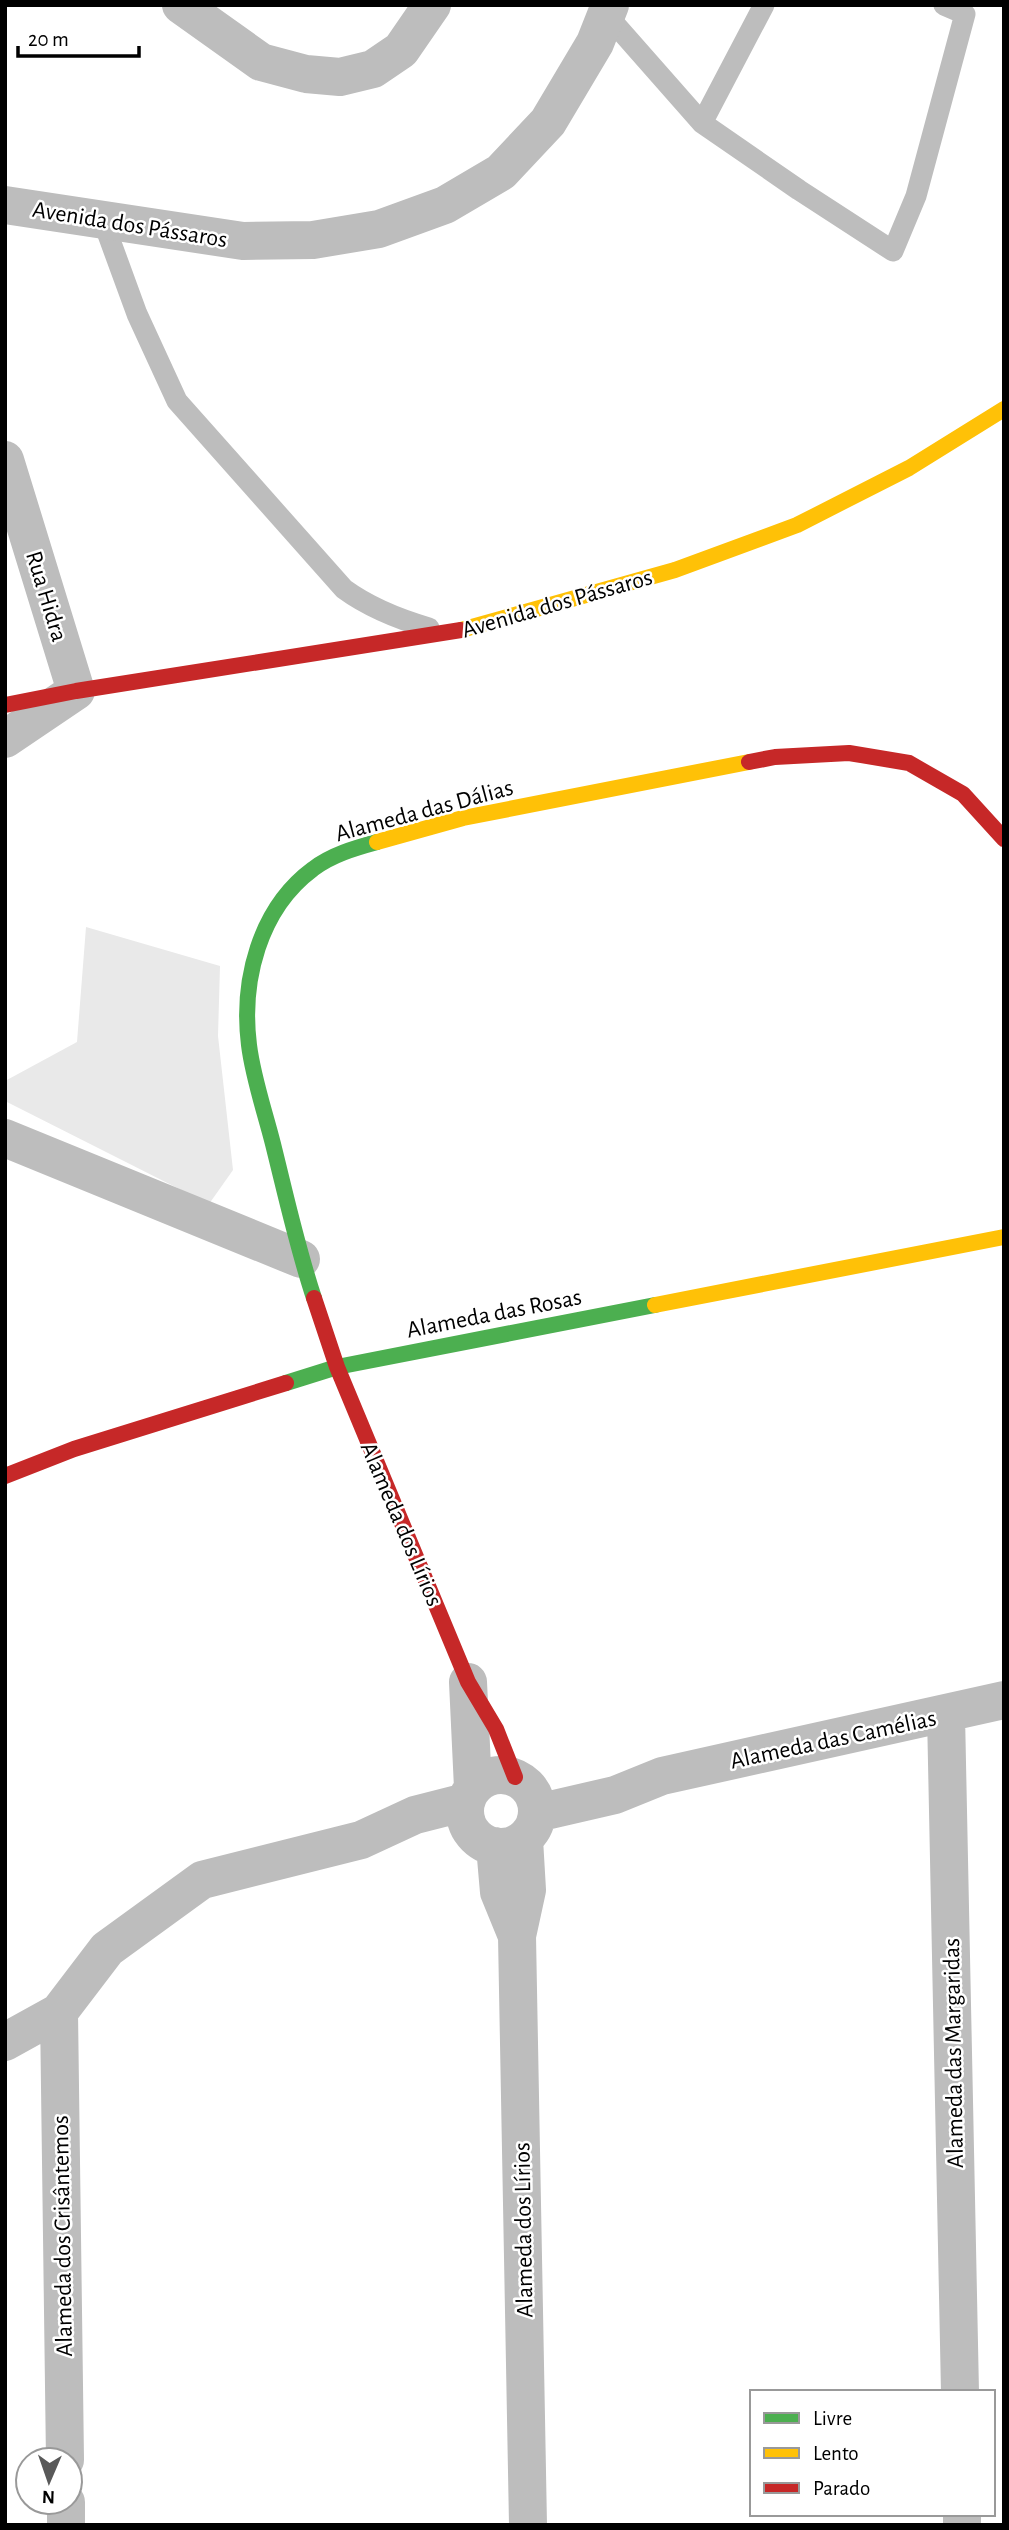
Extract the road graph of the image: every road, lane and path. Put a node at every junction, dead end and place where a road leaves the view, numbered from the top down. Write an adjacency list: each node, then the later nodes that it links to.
1 (181, 5): 2 (street)
2 (432, 5)
3 (764, 5): 6 (lane)
4 (944, 5): 6 (lane)
5 (608, 10): 6 (lane); 8 (street, Avenida dos Pássaros)
6 (702, 123)
7 (5, 205): 8 (street, Avenida dos Pássaros)
8 (103, 221): 11 (lane)
9 (1004, 409): 11 (street, Avenida dos Pássaros)
10 (5, 460): 12 (street, Rua Hidra)
11 (449, 633): 12 (street, Avenida dos Pássaros)
12 (76, 691): 13 (street, Avenida dos Pássaros); 14 (street)
13 (5, 705)
14 (5, 739)
15 (1004, 839): 18 (street, Alameda das Dálias)
16 (5, 1138): 18 (street)
17 (1004, 1237): 19 (street, Alameda das Rosas)
18 (301, 1259): 19 (street, Alameda das Dálias)
19 (337, 1367): 20 (street, Alameda das Rosas); 21 (street, Alameda dos Lírios)
20 (5, 1476)
21 (468, 1682): 24 (street, Alameda dos Lírios)
22 (1004, 1700): 23 (street, Alameda das Camélias)
23 (946, 1714): 24 (street, Alameda das Camélias); 27 (street, Alameda das Margaridas)
24 (501, 1810): 25 (street, Alameda das Camélias); 29 (street, Alameda dos Lírios)
25 (59, 2012): 26 (street, Alameda das Camélias); 28 (street, Alameda dos Crisântemos)
26 (5, 2042)
27 (960, 2390)
28 (65, 2446)
29 (528, 2525)

